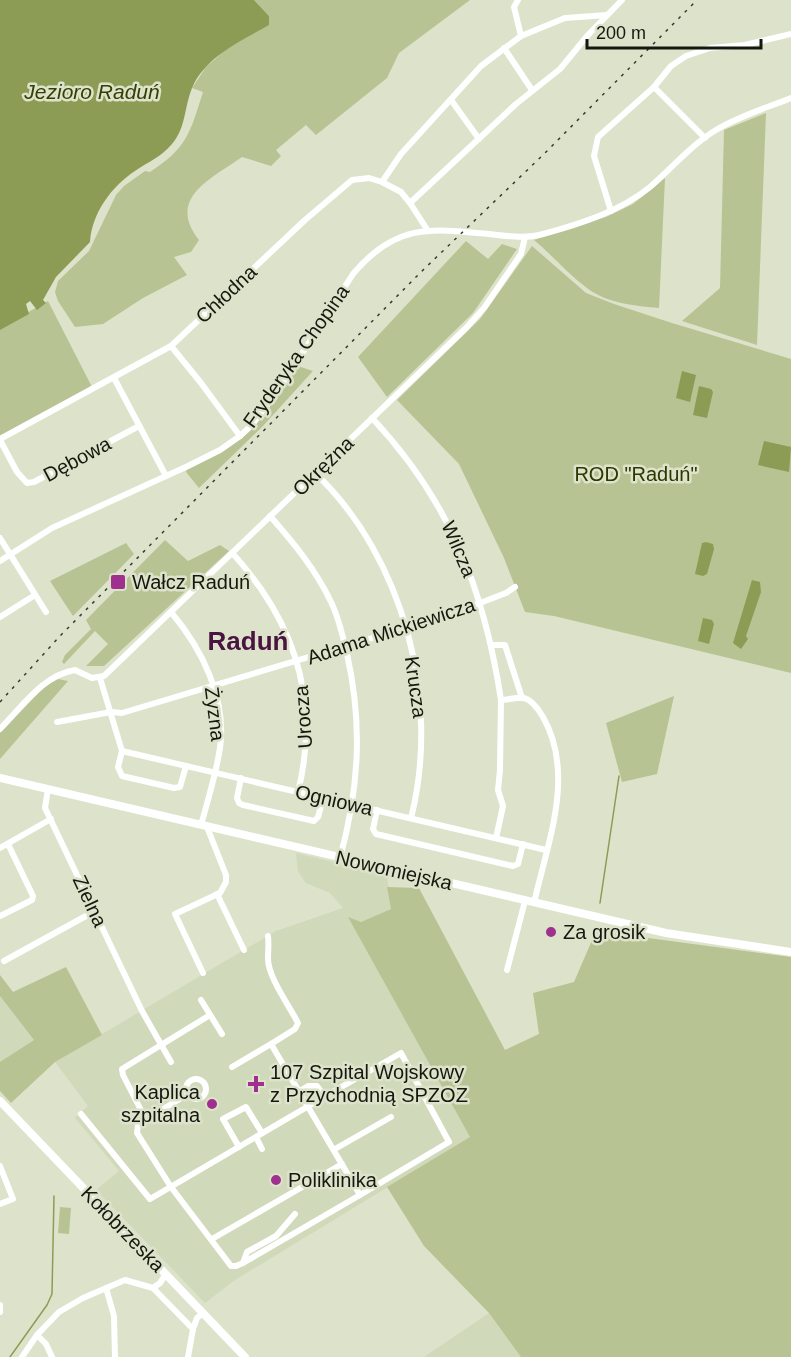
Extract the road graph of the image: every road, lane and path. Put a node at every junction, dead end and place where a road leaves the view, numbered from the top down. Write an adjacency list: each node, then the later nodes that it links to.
1 (518, 0): 5 (street)
2 (622, 0): 3 (street)
3 (607, 15): 5 (street); 8 (street)
4 (791, 34): 7 (street)
5 (521, 36): 6 (street)
6 (504, 48): 8 (street); 10 (street)
7 (654, 87): 11 (street); 15 (street)
8 (532, 90): 12 (street)
9 (791, 98): 11 (street, Fryderyka Chopina)
10 (452, 100): 12 (street); 13 (street)
11 (705, 138): 15 (street, Fryderyka Chopina)
12 (479, 139): 14 (street)
13 (382, 182): 14 (street); 18 (street, Chłodna)
14 (410, 203): 16 (street)
15 (611, 211): 17 (street, Fryderyka Chopina)
16 (428, 231): 17 (street, Fryderyka Chopina); 22 (street, Fryderyka Chopina)
17 (525, 237): 20 (street, Okrężna)
18 (171, 346): 19 (street, Chłodna); 22 (street)
19 (114, 378): 21 (street); 23 (street, Chłodna)
20 (372, 418): 24 (street, Okrężna); 33 (street, Wilcza)
21 (139, 426): 23 (street, Dębowa); 25 (street)
22 (240, 436): 25 (street, Fryderyka Chopina)
23 (0, 440)
24 (315, 473): 26 (street, Okrężna); 37 (street, Krucza)
25 (166, 476): 29 (street, Fryderyka Chopina)
26 (270, 516): 28 (street, Okrężna); 39 (street)
27 (0, 538): 29 (street)
28 (232, 553): 35 (street, Okrężna); 40 (street, Urocza)
29 (10, 554): 30 (street, Fryderyka Chopina); 32 (street)
30 (0, 561)
31 (515, 587): 33 (street, Adama Mickiewicza)
32 (35, 595): 34 (street); 36 (street)
33 (480, 603): 37 (street, Adama Mickiewicza); 38 (street, Wilcza)
34 (46, 612)
35 (171, 612): 41 (street, Okrężna); 42 (street, Żyzna)
36 (0, 617)
37 (406, 628): 39 (street, Adama Mickiewicza); 59 (street, Krucza)
38 (491, 645): 43 (street); 44 (street, Wilcza)
39 (345, 646): 40 (street, Adama Mickiewicza); 56 (street)
40 (297, 661): 42 (street, Adama Mickiewicza); 54 (street, Urocza)
41 (100, 678): 45 (street); 47 (street)
42 (214, 686): 45 (street, Adama Mickiewicza); 50 (street, Żyzna)
43 (522, 698): 44 (street); 65 (street)
44 (501, 700): 61 (street, Wilcza)
45 (111, 712): 46 (street, Adama Mickiewicza); 48 (street)
46 (57, 723)
47 (0, 729)
48 (122, 751): 49 (street, Ogniowa); 49 (street)
49 (186, 766): 50 (street, Ogniowa)
50 (215, 772): 52 (street, Ogniowa); 60 (street, Żyzna)
51 (0, 778): 53 (street, Nowomiejska)
52 (241, 778): 54 (street, Ogniowa); 55 (street)
53 (48, 789): 58 (street, Zielna); 60 (street, Nowomiejska)
54 (298, 792): 55 (street, Ogniowa)
55 (323, 799): 56 (street, Ogniowa)
56 (352, 805): 57 (street, Ogniowa); 66 (street)
57 (377, 810): 59 (street, Ogniowa); 63 (street)
58 (51, 819): 62 (street); 69 (street, Zielna)
59 (411, 819): 61 (street, Ogniowa)
60 (204, 826): 66 (street, Nowomiejska); 67 (street)
61 (496, 838): 63 (street, Ogniowa)
62 (8, 844): 64 (street); 70 (street)
63 (523, 844): 65 (street, Ogniowa)
64 (0, 848)
65 (546, 850): 68 (street)
66 (340, 858): 68 (street, Nowomiejska)
67 (217, 894): 72 (street); 76 (street)
68 (529, 902): 73 (street, Nowomiejska); 75 (street)
69 (95, 911): 74 (street); 80 (street, Zielna)
70 (0, 916)
71 (268, 936): 81 (street)
72 (244, 950)
73 (791, 952)
74 (4, 961)
75 (507, 970)
76 (203, 973)
77 (201, 1000): 78 (street)
78 (210, 1015): 79 (street); 80 (street)
79 (222, 1034)
80 (161, 1044): 82 (street, Zielna); 93 (street)
81 (271, 1044): 83 (street); 85 (street)
82 (171, 1062)
83 (232, 1067)
84 (336, 1090): 87 (street); 88 (street); 101 (street)
85 (300, 1091): 87 (street); 90 (street)
86 (188, 1094): 93 (street)
87 (326, 1096): 90 (street)
88 (361, 1098)
89 (0, 1101): 106 (main road, Kołobrzeska)
90 (309, 1106): 94 (street); 97 (street)
91 (81, 1114): 100 (street)
92 (391, 1117): 97 (street)
93 (146, 1120): 100 (street)
94 (259, 1135): 95 (street); 95 (street); 96 (street)
95 (239, 1147): 100 (street)
96 (262, 1149)
97 (335, 1149): 98 (street)
98 (342, 1164): 101 (street); 104 (street)
99 (0, 1166): 102 (street)
100 (171, 1187): 104 (street)
101 (360, 1195): 105 (street)
102 (0, 1204)
103 (295, 1214): 105 (street)
104 (212, 1239): 105 (street)
105 (243, 1263)
106 (166, 1274): 108 (street); 111 (main road, Kołobrzeska)
107 (106, 1288): 108 (street); 113 (street); 116 (street)
108 (153, 1288): 112 (street)
109 (0, 1305): 110 (street)
110 (0, 1312)
111 (203, 1312): 112 (street); 118 (main road, Kołobrzeska)
112 (193, 1329): 117 (street)
113 (37, 1335): 114 (street); 115 (street)
114 (22, 1357)
115 (52, 1357)
116 (115, 1357)
117 (188, 1357)
118 (246, 1357)

